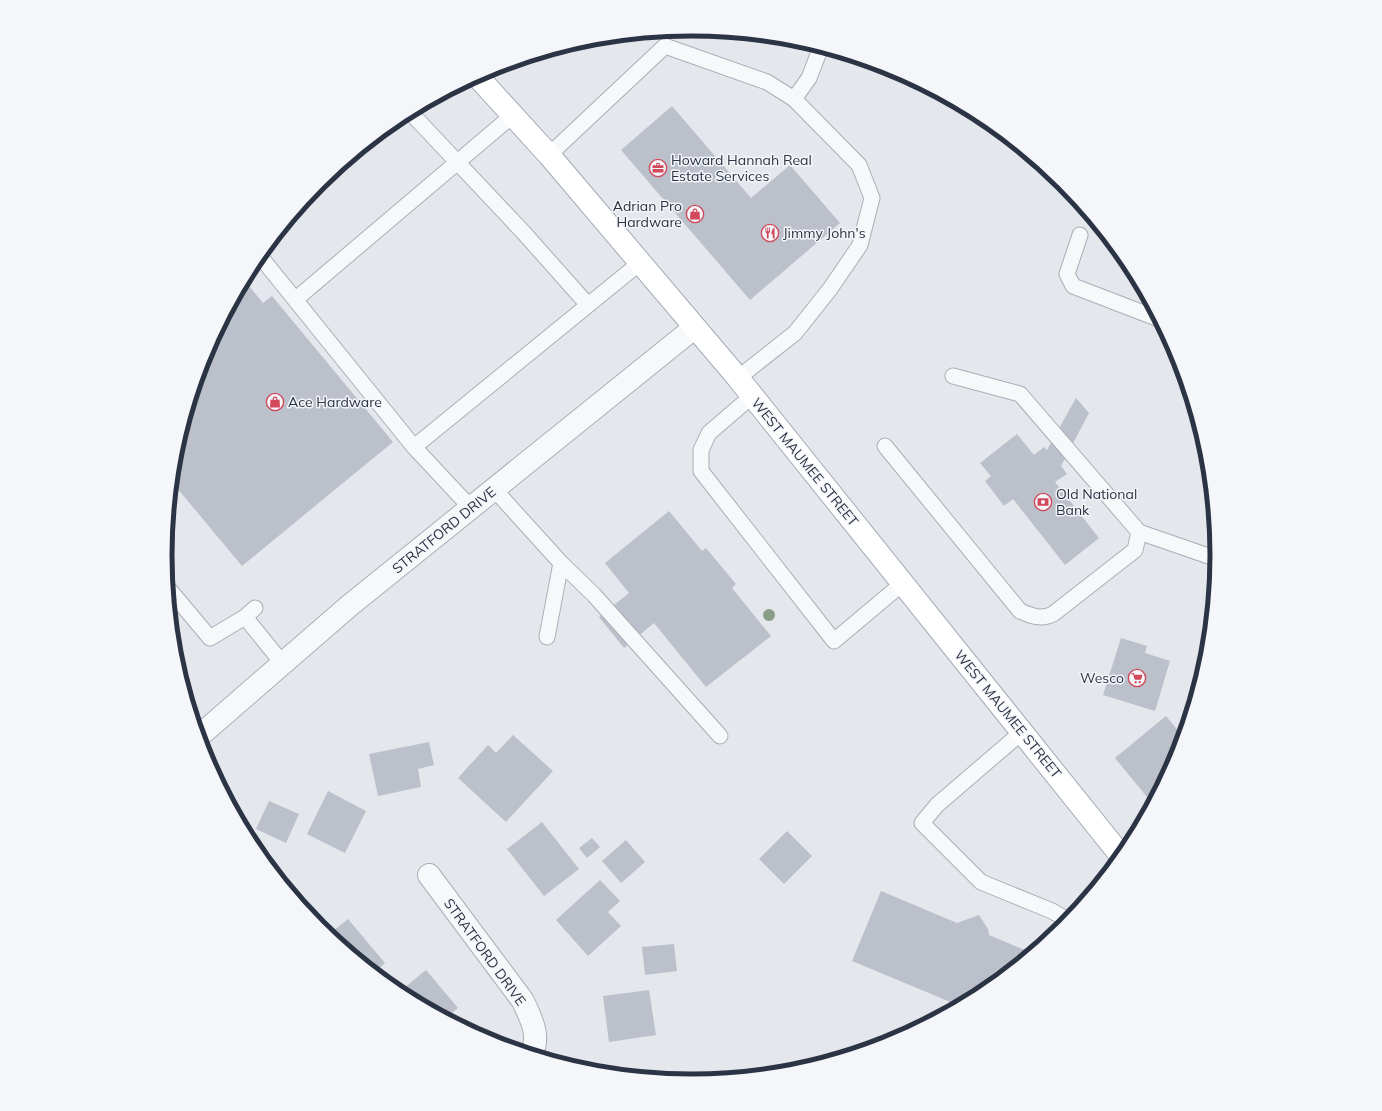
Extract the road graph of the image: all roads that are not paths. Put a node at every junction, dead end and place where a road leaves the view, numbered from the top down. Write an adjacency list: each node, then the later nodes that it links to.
1 (819, 53): 3 (lane)
2 (481, 81): 4 (main road, WEST MAUMEE STREET)
3 (794, 99): 6 (lane); 16 (lane)
4 (513, 115): 6 (main road, WEST MAUMEE STREET); 7 (lane)
5 (414, 116): 7 (lane)
6 (549, 154): 10 (main road, WEST MAUMEE STREET)
7 (458, 162): 11 (lane); 12 (lane)
8 (1080, 234): 13 (lane)
9 (264, 260): 11 (lane)
10 (641, 262): 12 (lane); 14 (main road, WEST MAUMEE STREET)
11 (296, 299): 19 (lane)
12 (588, 305): 19 (lane)
13 (1152, 316)
14 (694, 328): 16 (main road, WEST MAUMEE STREET); 20 (street, STRATFORD DRIVE)
15 (953, 376): 22 (lane)
16 (738, 378): 17 (main road, WEST MAUMEE STREET)
17 (752, 396): 25 (main road, WEST MAUMEE STREET); 25 (lane)
18 (884, 446): 22 (lane)
19 (414, 447): 21 (lane)
20 (494, 489): 21 (street, STRATFORD DRIVE); 24 (lane)
21 (470, 508): 28 (street, STRATFORD DRIVE)
22 (1139, 532): 23 (lane)
23 (1210, 557)
24 (561, 563): 27 (lane); 31 (lane)
25 (903, 583): 29 (main road, WEST MAUMEE STREET)
26 (173, 595): 28 (lane)
27 (547, 637)
28 (283, 664): 30 (street, STRATFORD DRIVE)
29 (1022, 732): 32 (main road, WEST MAUMEE STREET); 34 (lane)
30 (203, 733)
31 (720, 736)
32 (1118, 852)
33 (429, 875): 35 (street, STRATFORD DRIVE)
34 (1063, 918)
35 (534, 1050)

